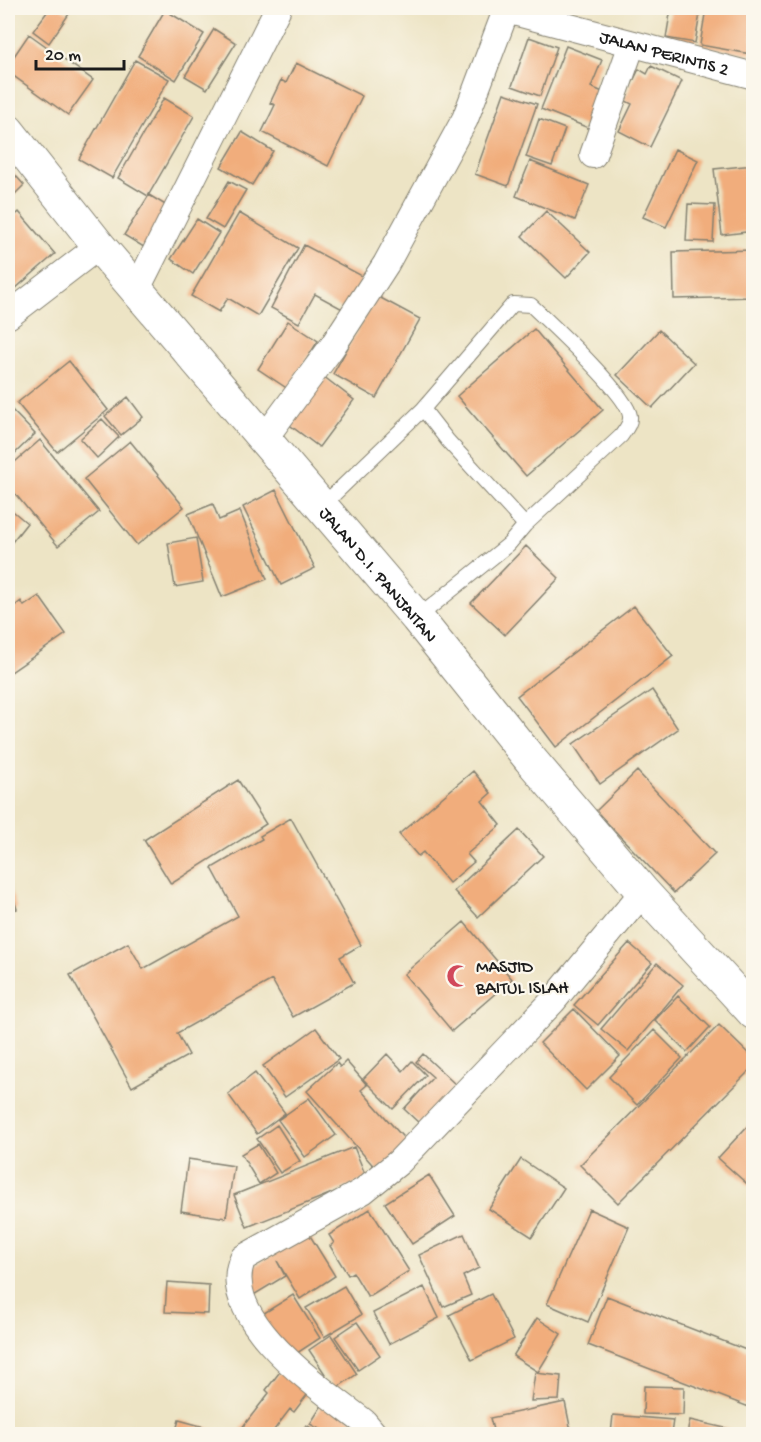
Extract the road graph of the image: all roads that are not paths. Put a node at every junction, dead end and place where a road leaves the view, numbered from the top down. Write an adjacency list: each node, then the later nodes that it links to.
1 (278, 8): 8 (street)
2 (507, 9): 3 (street, JALAN PERINTIS 2); 11 (street)
3 (632, 44): 4 (street, JALAN PERINTIS 2); 6 (street)
4 (753, 76)
5 (8, 131): 7 (street, JALAN D.I. PANJAITAN)
6 (593, 156)
7 (99, 246): 8 (street, JALAN D.I. PANJAITAN); 9 (street)
8 (137, 289): 11 (street, JALAN D.I. PANJAITAN)
9 (8, 316)
10 (423, 409): 12 (lane); 13 (lane); 13 (lane)
11 (264, 439): 12 (street, JALAN D.I. PANJAITAN)
12 (322, 506): 14 (street, JALAN D.I. PANJAITAN)
13 (525, 525): 14 (lane)
14 (417, 618): 15 (street, JALAN D.I. PANJAITAN)
15 (643, 892): 16 (street, JALAN D.I. PANJAITAN); 17 (street)
16 (753, 1013)
17 (374, 1434)

